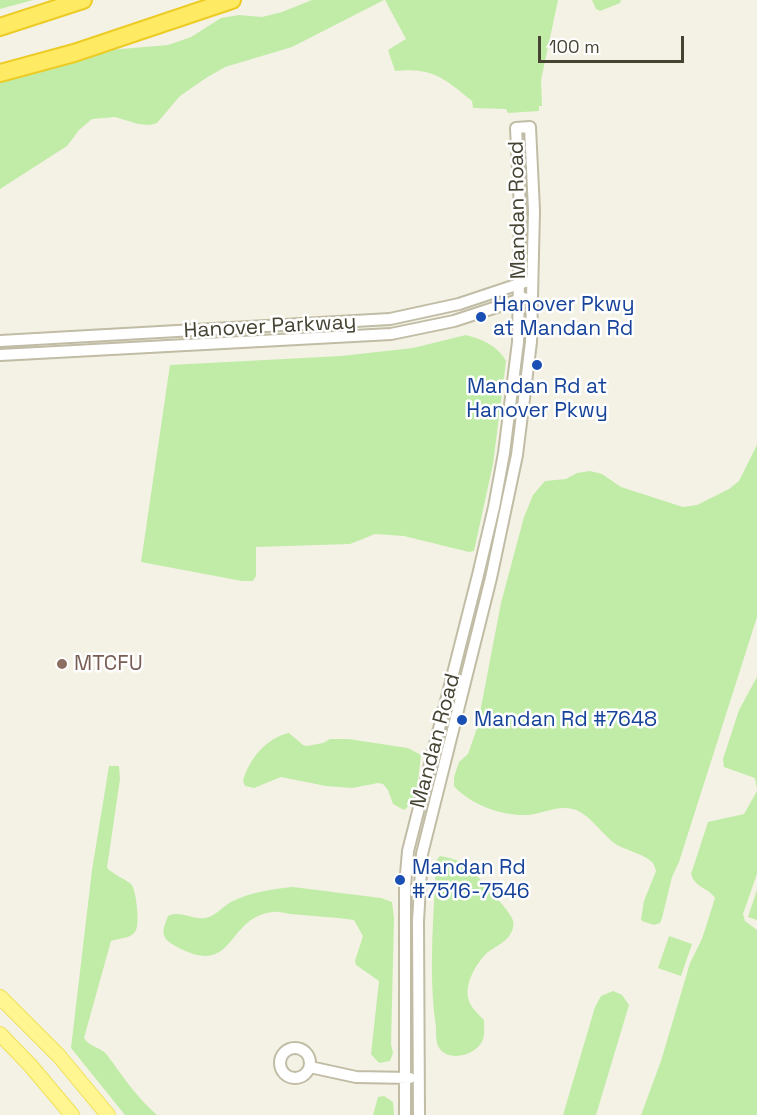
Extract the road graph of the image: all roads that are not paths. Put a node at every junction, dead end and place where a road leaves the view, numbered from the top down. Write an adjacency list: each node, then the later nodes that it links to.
1 (82, 0): 3 (highway)
2 (232, 0): 4 (highway)
3 (0, 27)
4 (0, 73)
5 (534, 279): 6 (street, Hanover Parkway); 6 (street, Mandan Road); 7 (street, Mandan Road)
6 (520, 284): 8 (street, Mandan Road); 9 (street, Hanover Parkway)
7 (533, 295): 8 (street, Hanover Parkway); 14 (street, Mandan Road)
8 (519, 299): 10 (street, Hanover Parkway); 15 (street, Mandan Road)
9 (0, 341)
10 (0, 355)
11 (0, 997): 17 (main road)
12 (0, 1034): 16 (main road)
13 (310, 1067): 15 (street)
14 (420, 1077): 15 (street); 19 (street, Mandan Road)
15 (405, 1078): 18 (street, Mandan Road)
16 (72, 1115)
17 (108, 1115)
18 (405, 1115)
19 (419, 1115)

